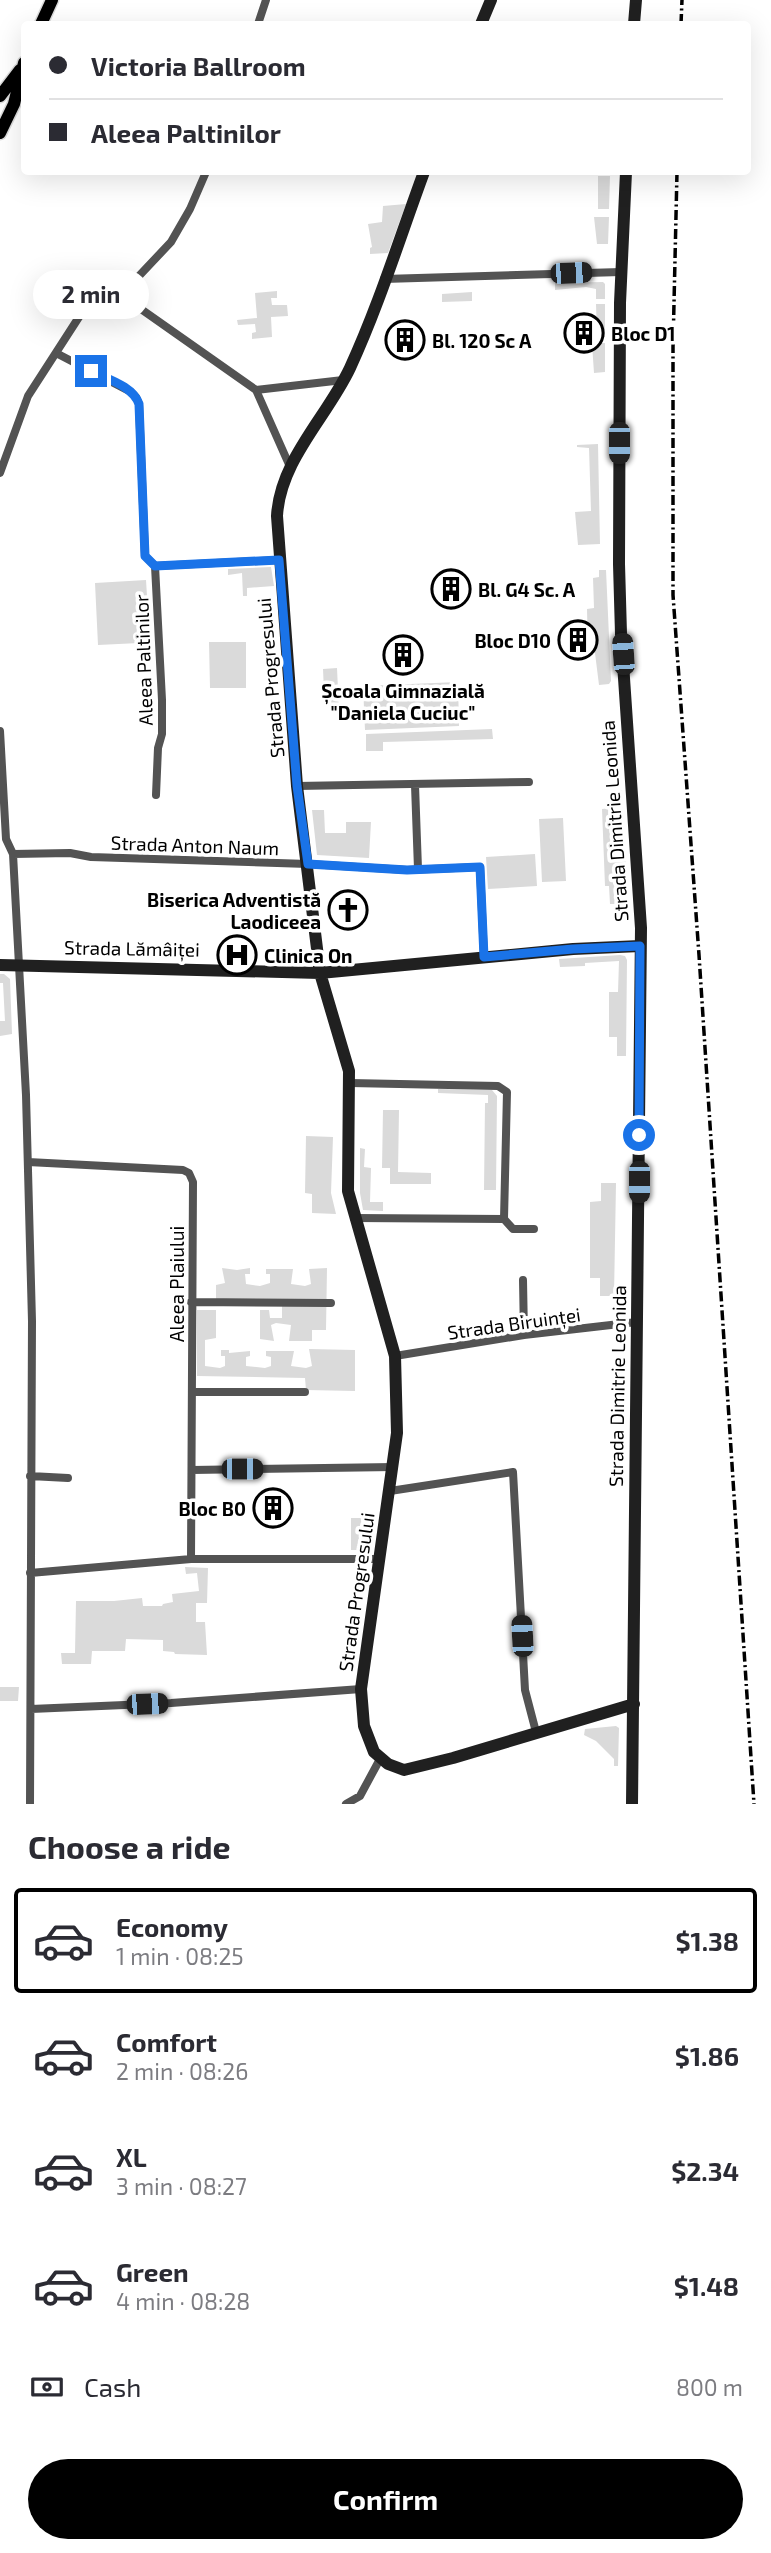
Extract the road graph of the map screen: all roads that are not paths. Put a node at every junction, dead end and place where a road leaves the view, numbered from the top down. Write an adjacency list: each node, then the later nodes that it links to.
1 (52, 0): 5 (main road)
2 (266, 0): 6 (street)
3 (491, 0): 7 (street)
4 (636, 0): 8 (street)
5 (42, 21)
6 (259, 21)
7 (482, 21)
8 (634, 21)
9 (21, 69): 11 (main road)
10 (21, 77): 12 (main road)
11 (0, 96)
12 (0, 133)
13 (205, 175): 18 (street)
14 (423, 175): 17 (street, Strada Progresului)
15 (626, 175): 16 (street, Strada Dimitrie Leonida)
16 (621, 272): 17 (street); 34 (street, Strada Dimitrie Leonida)
17 (384, 279): 20 (street, Strada Progresului)
18 (121, 295): 19 (street); 21 (street)
19 (56, 353): 23 (street); 25 (street, Aleea Paltinilor)
20 (342, 380): 21 (street); 22 (street, Strada Progresului)
21 (256, 390): 22 (street)
22 (290, 469): 24 (street, Strada Progresului)
23 (0, 473)
24 (279, 560): 25 (street, Aleea Paltinilor); 29 (street, Strada Progresului)
25 (155, 566): 30 (street, Aleea Paltinilor)
26 (0, 731): 31 (street)
27 (529, 782): 28 (street)
28 (415, 785): 29 (street); 33 (street)
29 (297, 786): 32 (street, Strada Progresului)
30 (156, 795)
31 (13, 854): 32 (street, Strada Anton Naum); 37 (street)
32 (308, 864): 33 (street, Strada Anton Naum); 38 (street, Strada Progresului)
33 (418, 869): 35 (street, Strada Anton Naum)
34 (640, 946): 35 (street, Strada Lămâiței); 47 (street, Strada Dimitrie Leonida)
35 (484, 957): 38 (street, Strada Lămâiței)
36 (0, 965): 37 (street, Strada Lămâiței)
37 (19, 965): 38 (street, Strada Lămâiței); 40 (street)
38 (320, 973): 39 (street, Strada Progresului)
39 (350, 1083): 41 (street, Strada Progresului); 42 (street)
40 (28, 1162): 45 (street, Aleea Plaiului); 54 (street)
41 (354, 1218): 42 (street); 49 (street, Strada Progresului)
42 (504, 1220): 43 (street)
43 (534, 1230)
44 (523, 1280): 48 (street)
45 (191, 1302): 46 (street); 50 (street, Aleea Plaiului)
46 (331, 1303)
47 (637, 1322): 48 (street, Strada Biruinței); 61 (street, Strada Dimitrie Leonida)
48 (524, 1335): 49 (street, Strada Biruinței)
49 (395, 1356): 52 (street, Strada Progresului)
50 (192, 1392): 51 (street); 53 (street, Aleea Plaiului)
51 (305, 1392)
52 (394, 1467): 53 (street); 56 (street, Strada Progresului)
53 (192, 1470): 57 (street, Aleea Plaiului)
54 (30, 1476): 55 (street); 59 (street)
55 (68, 1478)
56 (390, 1491): 58 (street, Strada Progresului); 63 (street)
57 (191, 1559): 58 (street); 59 (street)
58 (380, 1559): 60 (street, Strada Progresului)
59 (30, 1573): 62 (street)
60 (361, 1689): 62 (street, Strada Progresului); 64 (street)
61 (634, 1704): 63 (street); 67 (street, Strada Dimitrie Leonida)
62 (30, 1709): 65 (street)
63 (536, 1732): 64 (street)
64 (380, 1759): 66 (street)
65 (30, 1804)
66 (346, 1804)
67 (632, 1804)

